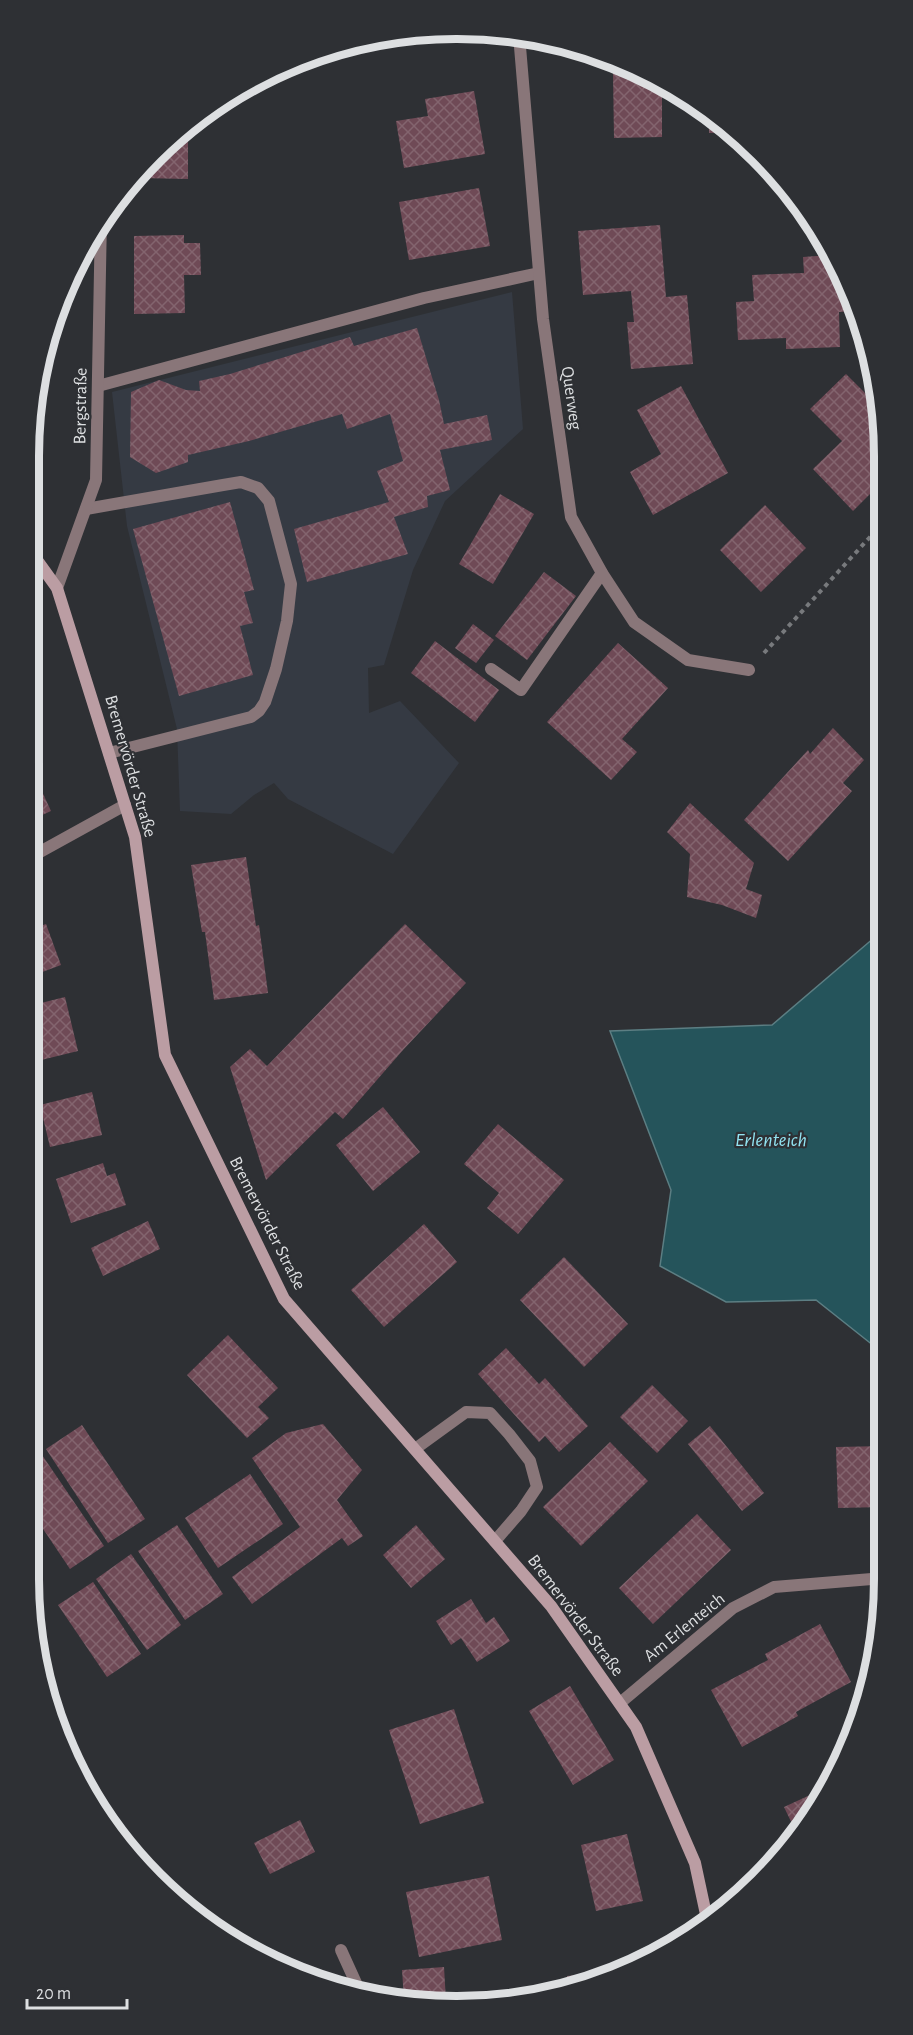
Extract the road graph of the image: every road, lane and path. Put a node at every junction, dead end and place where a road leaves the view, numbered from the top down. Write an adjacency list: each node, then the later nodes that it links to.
1 (520, 44): 3 (street, Querweg)
2 (101, 239): 4 (street, Bergstraße)
3 (539, 273): 4 (street); 8 (street, Querweg)
4 (98, 386): 5 (street, Bergstraße)
5 (86, 509): 9 (street, Bergstraße); 12 (street)
6 (874, 533): 11 (path)
7 (39, 564): 9 (main road, Bremervörder Straße)
8 (602, 573): 10 (street); 11 (street, Querweg)
9 (57, 588): 12 (main road, Bremervörder Straße)
10 (491, 669)
11 (749, 670)
12 (109, 753): 13 (main road, Bremervörder Straße)
13 (125, 805): 14 (street); 15 (main road, Bremervörder Straße)
14 (39, 852)
15 (415, 1449): 16 (main road, Bremervörder Straße); 16 (street)
16 (495, 1541): 18 (main road, Bremervörder Straße)
17 (874, 1579): 18 (street, Am Erlenteich)
18 (620, 1703): 19 (main road, Bremervörder Straße)
19 (706, 1914)
20 (341, 1950): 21 (street)
21 (356, 1984)

